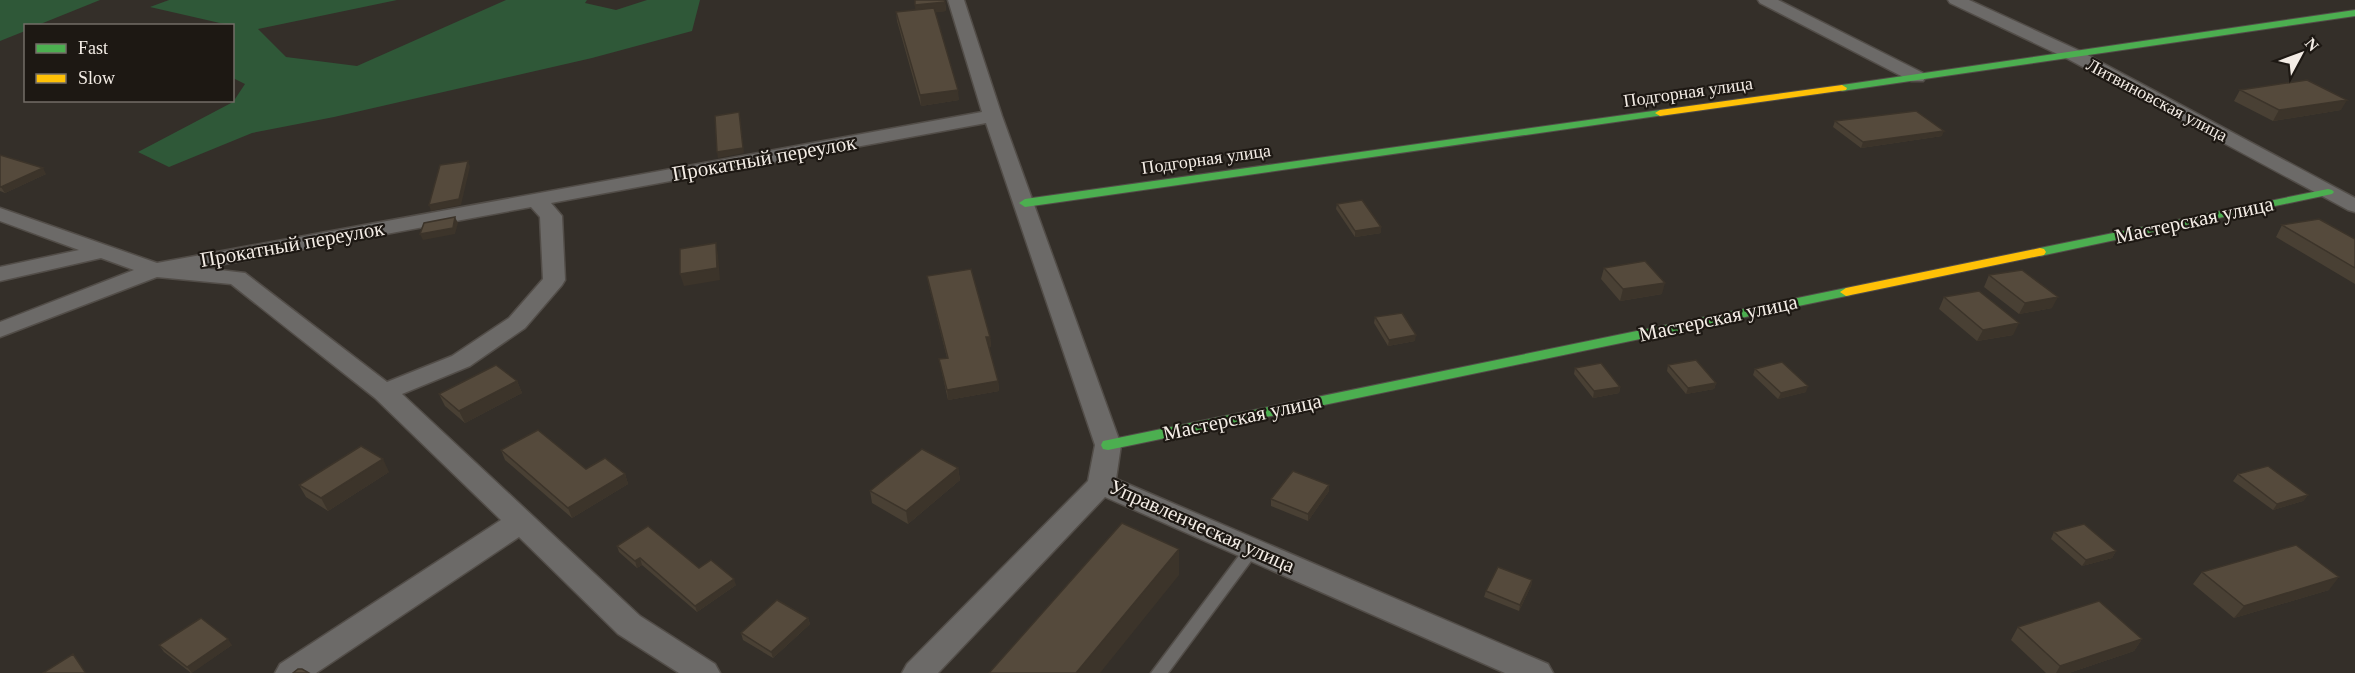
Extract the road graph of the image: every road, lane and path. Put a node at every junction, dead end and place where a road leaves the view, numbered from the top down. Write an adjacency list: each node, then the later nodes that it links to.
1 (956, 0): 7 (street, Управленческая улица)
2 (1766, 0): 6 (street)
3 (1956, 0): 5 (street, Литвиновская улица)
4 (2355, 13): 5 (street, Подгорная улица)
5 (2074, 55): 6 (street, Подгорная улица); 8 (street, Литвиновская улица)
6 (1917, 77): 10 (street, Подгорная улица)
7 (993, 116): 9 (street, Прокатный переулок); 10 (street, Управленческая улица)
8 (2328, 192): 11 (street, Литвиновская улица); 18 (street, Мастерская улица)
9 (536, 200): 14 (street, Прокатный переулок); 17 (street)
10 (1024, 203): 18 (street, Управленческая улица)
11 (2353, 204)
12 (0, 214): 13 (street, Прокатный переулок)
13 (104, 251): 14 (street, Прокатный переулок); 15 (street)
14 (155, 270): 16 (street, Прокатный переулок); 17 (street, Прокатный переулок)
15 (0, 274)
16 (0, 330)
17 (384, 392): 20 (street, Прокатный переулок)
18 (1108, 444): 19 (street, Управленческая улица)
19 (1101, 484): 21 (street, Управленческая улица); 24 (street)
20 (520, 522): 22 (street); 23 (street, Прокатный переулок)
21 (1252, 549): 25 (lane); 26 (street, Управленческая улица)
22 (291, 673)
23 (704, 673)
24 (918, 673)
25 (1159, 673)
26 (1537, 673)

